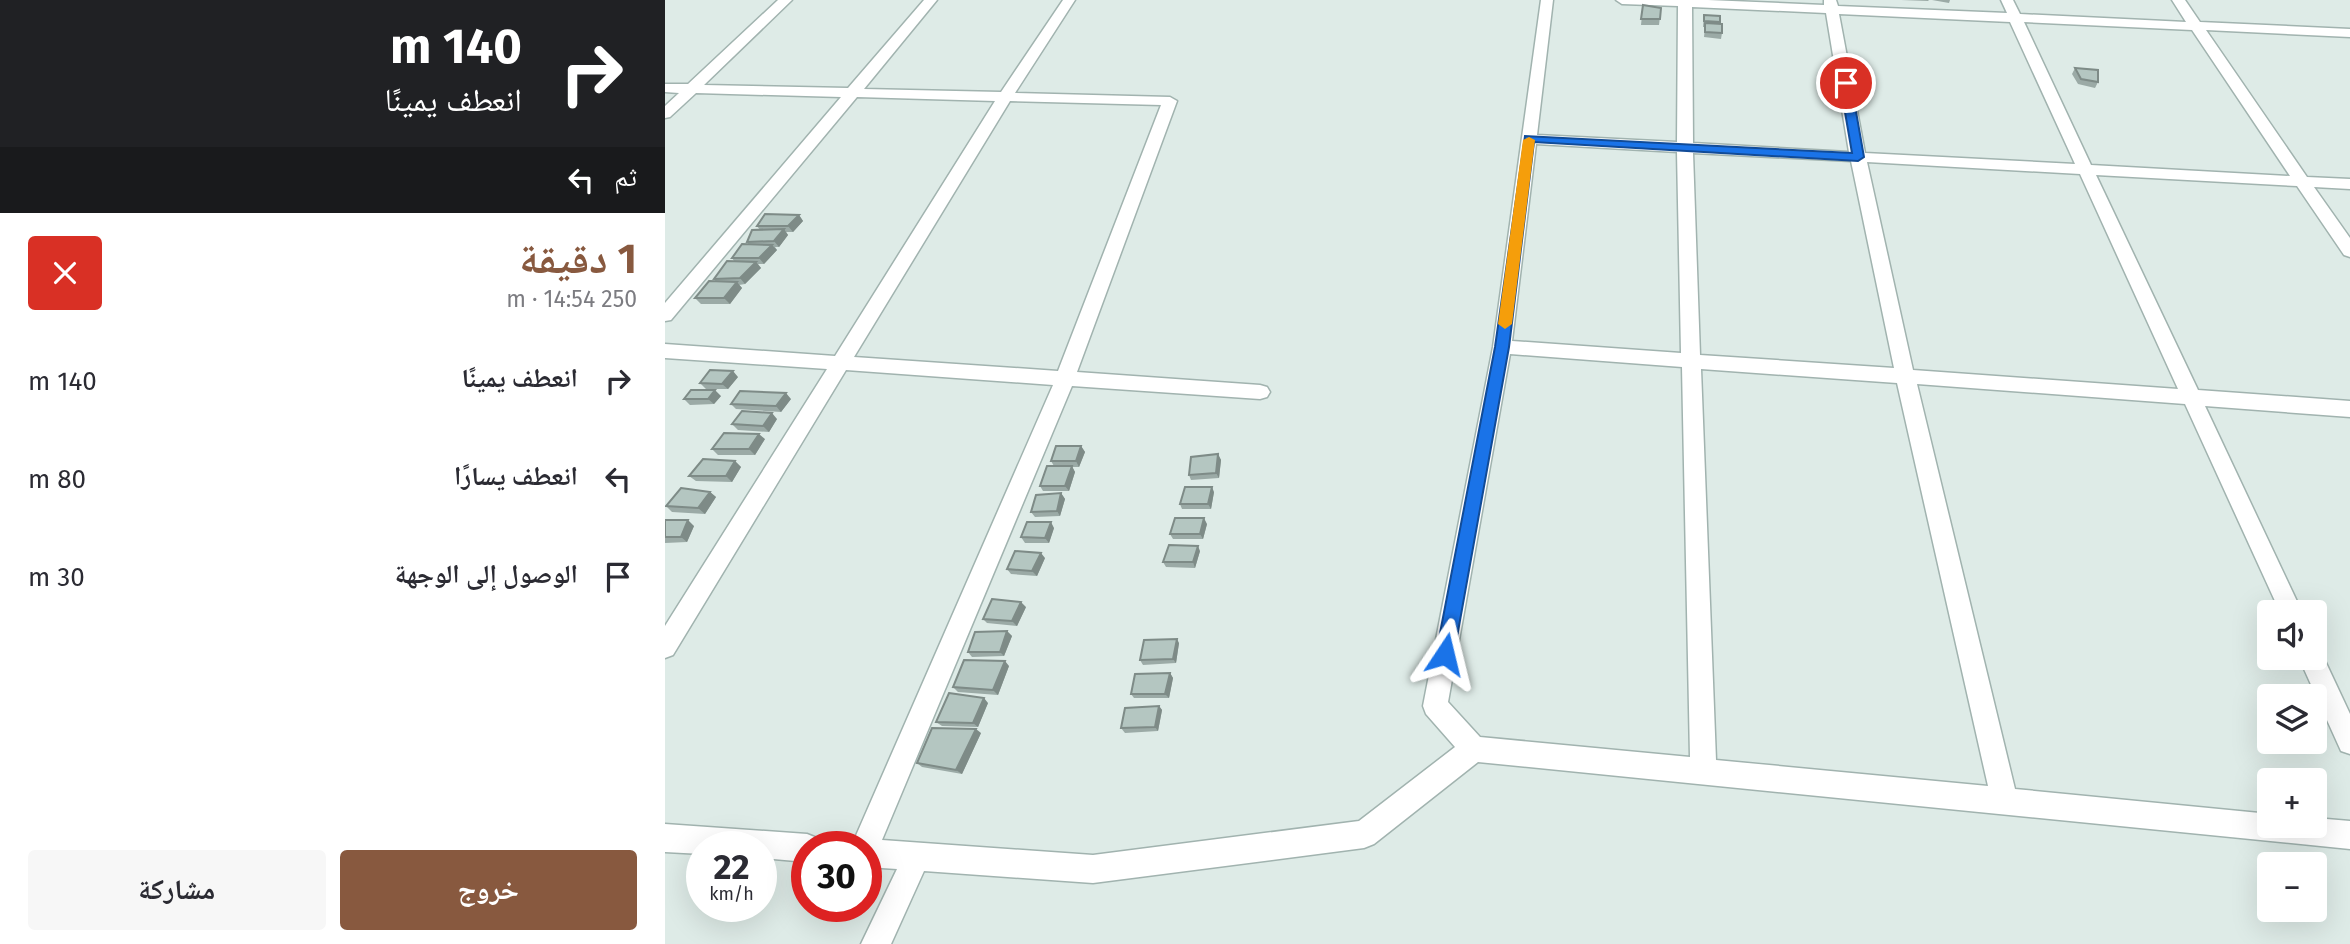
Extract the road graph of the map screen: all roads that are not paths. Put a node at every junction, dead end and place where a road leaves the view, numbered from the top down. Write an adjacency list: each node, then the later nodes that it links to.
1 (786, 0): 14 (street)
2 (931, 0): 15 (street)
3 (1069, 0): 16 (street)
4 (1547, 0): 18 (street)
5 (1622, 0): 8 (street)
6 (2007, 0): 10 (street)
7 (2178, 0): 11 (street)
8 (1685, 1): 9 (street); 19 (street)
9 (1832, 5): 10 (street); 20 (street)
10 (2016, 18): 11 (street); 21 (street)
11 (2196, 26): 12 (street); 22 (street)
12 (2350, 33)
13 (665, 88): 14 (street)
14 (692, 89): 15 (street); 17 (street)
15 (852, 93): 16 (street); 25 (street)
16 (1005, 97): 29 (street); 31 (street)
17 (665, 114)
18 (1529, 139): 19 (street); 26 (street)
19 (1685, 147): 20 (street); 28 (street)
20 (1858, 157): 21 (street); 30 (street)
21 (2087, 170): 22 (street); 33 (street)
22 (2302, 181): 23 (street); 24 (street)
23 (2350, 184)
24 (2350, 251)
25 (665, 315)
26 (1502, 347): 28 (street); 39 (street)
27 (665, 351): 29 (street)
28 (1692, 361): 30 (street); 40 (street)
29 (840, 363): 31 (street); 36 (street)
30 (1905, 377): 33 (street); 41 (street)
31 (1065, 379): 32 (street); 42 (street)
32 (1259, 392)
33 (2192, 398): 34 (street); 35 (street)
34 (2350, 409)
35 (2285, 600)
36 (665, 647)
37 (2317, 670): 38 (street)
38 (2350, 742)
39 (1474, 749): 40 (street); 47 (street)
40 (1703, 772): 41 (street)
41 (2005, 802): 43 (street)
42 (872, 831)
43 (2350, 835)
44 (665, 838): 45 (street)
45 (791, 847)
46 (882, 854): 47 (street)
47 (917, 856): 48 (street)
48 (876, 944)

